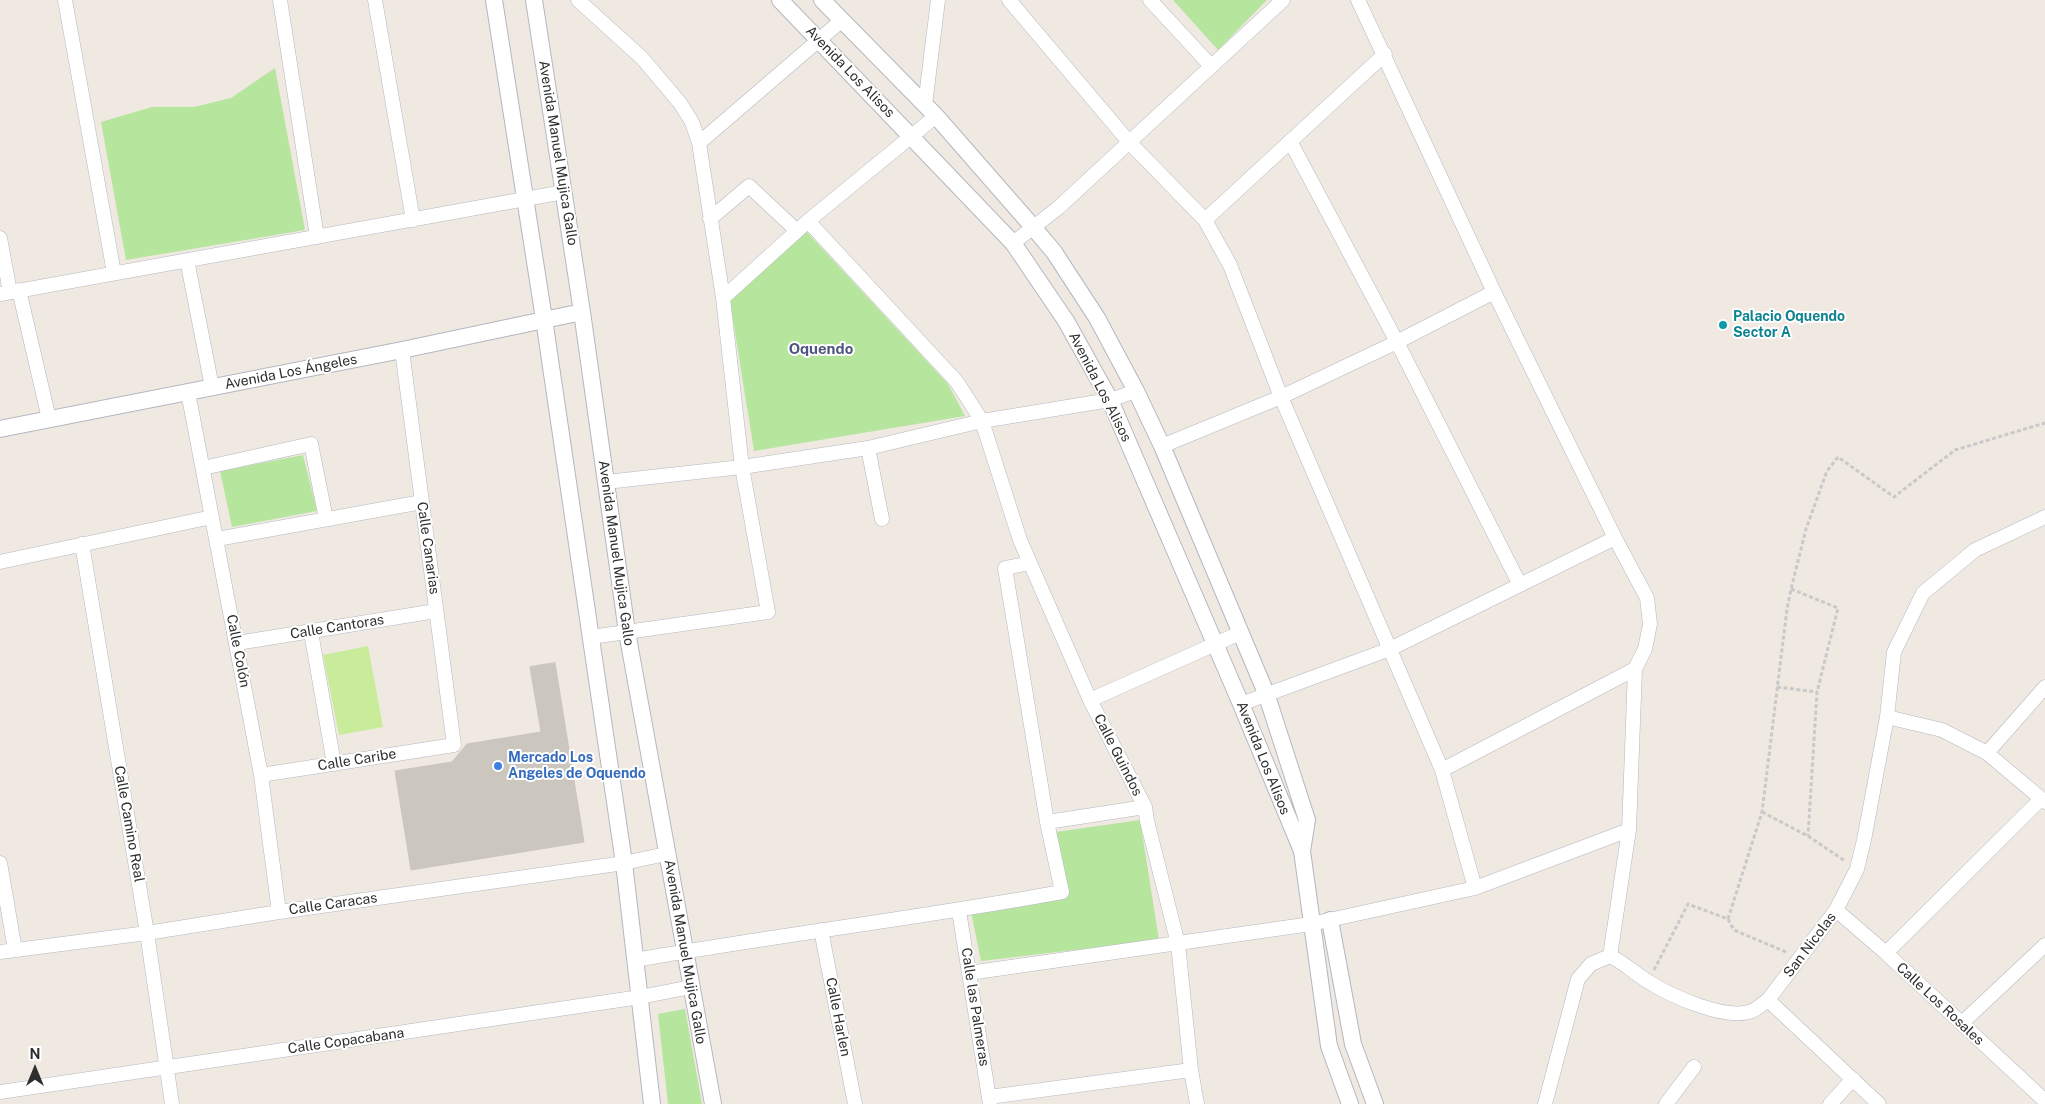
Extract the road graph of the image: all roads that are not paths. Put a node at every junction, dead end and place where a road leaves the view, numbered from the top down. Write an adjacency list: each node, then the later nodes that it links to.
1 (280, 0): 31 (street)
2 (375, 0): 26 (street)
3 (494, 0): 24 (street)
4 (534, 0): 23 (street, Avenida Manuel Mujica Gallo)
5 (578, 0): 22 (street)
6 (780, 0): 15 (street, Avenida Los Alisos)
7 (822, 0): 14 (street, Avenida Los Alisos)
8 (938, 0): 18 (street)
9 (1009, 0): 21 (street)
10 (1150, 0): 17 (street)
11 (1283, 0): 17 (street)
12 (1358, 0): 16 (street)
13 (69, 1): 35 (street)
14 (841, 20): 15 (street); 18 (street, Avenida Los Alisos)
15 (819, 40): 19 (street, Avenida Los Alisos); 22 (street)
16 (1385, 54): 20 (street); 37 (street)
17 (1211, 66): 21 (street)
18 (930, 111): 19 (street); 29 (street, Avenida Los Alisos)
19 (912, 136): 28 (street); 33 (street, Avenida Los Alisos)
20 (1290, 141): 27 (street); 41 (street)
21 (1129, 142): 27 (street); 29 (street)
22 (699, 143): 25 (street)
23 (564, 192): 24 (street); 39 (street, Avenida Manuel Mujica Gallo)
24 (524, 200): 26 (street); 40 (street)
25 (710, 219): 30 (street); 38 (street)
26 (413, 220): 31 (street)
27 (1205, 220): 46 (street)
28 (808, 221): 30 (street); 49 (street, Calle Guindos)
29 (1033, 227): 33 (street); 44 (street, Avenida Los Alisos)
30 (797, 231): 38 (street)
31 (317, 237): 34 (street)
32 (0, 238): 36 (street)
33 (1013, 243): 47 (street, Avenida Los Alisos)
34 (186, 260): 35 (street); 43 (street)
35 (114, 273): 36 (street)
36 (10, 292): 48 (street)
37 (1494, 292): 41 (street); 61 (street)
38 (723, 298): 53 (street)
39 (582, 312): 40 (street, Avenida Los Ángeles); 55 (street, Avenida Manuel Mujica Gallo)
40 (544, 319): 42 (street, Avenida Los Ángeles); 71 (street)
41 (1397, 342): 46 (street); 66 (street)
42 (402, 350): 43 (street, Avenida Los Ángeles); 56 (street, Calle Canarias)
43 (212, 387): 45 (street, Avenida Los Ángeles)
44 (1136, 391): 47 (street); 51 (street, Avenida Los Alisos)
45 (188, 392): 48 (street, Avenida Los Ángeles); 54 (street, Calle Colón)
46 (1281, 397): 51 (street); 74 (street)
47 (1110, 400): 49 (street); 73 (street, Avenida Los Alisos)
48 (49, 419): 50 (street, Avenida Los Ángeles)
49 (982, 421): 52 (street); 65 (street, Calle Guindos)
50 (0, 429)
51 (1162, 446): 70 (street, Avenida Los Alisos)
52 (868, 448): 53 (street); 60 (street)
53 (742, 467): 55 (street); 69 (street)
54 (202, 468): 57 (street, Calle Colón); 59 (street)
55 (606, 482): 69 (street, Avenida Manuel Mujica Gallo)
56 (422, 502): 59 (street); 67 (street, Calle Canarias)
57 (212, 517): 62 (street, Calle Colón); 63 (street)
58 (2045, 517): 80 (street, San Nicolas)
59 (326, 519): 62 (street)
60 (882, 519)
61 (1615, 538): 66 (street); 75 (street)
62 (216, 539): 72 (street, Calle Colón)
63 (82, 544): 64 (street); 101 (street, Calle Camino Real)
64 (0, 562)
65 (1030, 563): 78 (street, Calle Guindos); 88 (street)
66 (1520, 585): 74 (street)
67 (436, 611): 68 (street, Calle Cantoras); 81 (street, Calle Canarias)
68 (310, 632): 72 (street, Calle Cantoras); 83 (street)
69 (627, 632): 71 (street); 91 (street, Avenida Manuel Mujica Gallo)
70 (1240, 633): 73 (street); 77 (street, Avenida Los Alisos)
71 (591, 637): 93 (street)
72 (237, 643): 85 (street, Calle Colón)
73 (1215, 644): 78 (street); 79 (street, Avenida Los Alisos)
74 (1390, 649): 77 (street); 84 (street)
75 (1635, 669): 84 (street); 89 (street)
76 (2045, 687): 82 (street)
77 (1266, 693): 79 (street); 90 (street, Avenida Los Alisos)
78 (1090, 700): 87 (street, Calle Guindos)
79 (1241, 704): 90 (street, Avenida Los Alisos)
80 (1887, 717): 82 (street); 95 (street, San Nicolas)
81 (454, 745): 83 (street, Calle Caribe)
82 (1987, 753): 86 (street)
83 (334, 764): 85 (street, Calle Caribe)
84 (1442, 770): 94 (street)
85 (261, 776): 97 (street, Calle Colón)
86 (2043, 800): 107 (street)
87 (1145, 807): 88 (street); 102 (street, Calle Guindos)
88 (1047, 822): 96 (street)
89 (1629, 830): 94 (street); 108 (street)
90 (1302, 851): 99 (street, Avenida Los Alisos)
91 (666, 854): 93 (street, Calle Caracas); 106 (street, Avenida Manuel Mujica Gallo)
92 (0, 863): 104 (street)
93 (624, 863): 97 (street, Calle Caracas); 109 (street)
94 (1475, 888): 98 (street)
95 (1836, 910): 107 (street, Calle Los Rosales); 113 (street, San Nicolas)
96 (959, 911): 100 (street); 110 (street, Calle las Palmeras)
97 (278, 912): 101 (street, Calle Caracas)
98 (1330, 920): 99 (street); 128 (street)
99 (1311, 924): 102 (street); 127 (street, Avenida Los Alisos)
100 (821, 930): 106 (street); 125 (street, Calle Harlen)
101 (147, 933): 104 (street, Calle Caracas); 115 (street, Calle Camino Real)
102 (1178, 944): 110 (street); 117 (street, Calle Guindos)
103 (2045, 946): 114 (street)
104 (15, 950): 105 (street, Calle Caracas)
105 (0, 952)
106 (684, 952): 109 (street); 111 (street, Avenida Manuel Mujica Gallo)
107 (1886, 953): 114 (street, Calle Los Rosales)
108 (1610, 956): 113 (street, San Nicolas); 129 (street)
109 (635, 960): 112 (street)
110 (969, 973): 121 (street, Calle las Palmeras)
111 (691, 987): 112 (street, Calle Copacabana); 124 (street, Avenida Manuel Mujica Gallo)
112 (640, 997): 115 (street, Calle Copacabana); 123 (street)
113 (1768, 1000): 118 (street)
114 (1962, 1023): 120 (street, Calle Los Rosales)
115 (166, 1067): 119 (street, Calle Copacabana); 122 (street, Calle Camino Real)
116 (1694, 1067): 130 (street)
117 (1191, 1070): 121 (street); 126 (street, Calle Guindos)
118 (1853, 1079): 131 (street); 132 (street)
119 (0, 1092)
120 (2042, 1100)
121 (990, 1101)
122 (172, 1104)
123 (652, 1104)
124 (713, 1104)
125 (855, 1104)
126 (1197, 1104)
127 (1350, 1104)
128 (1375, 1104)
129 (1545, 1104)
130 (1666, 1104)
131 (1830, 1104)
132 (1879, 1104)

